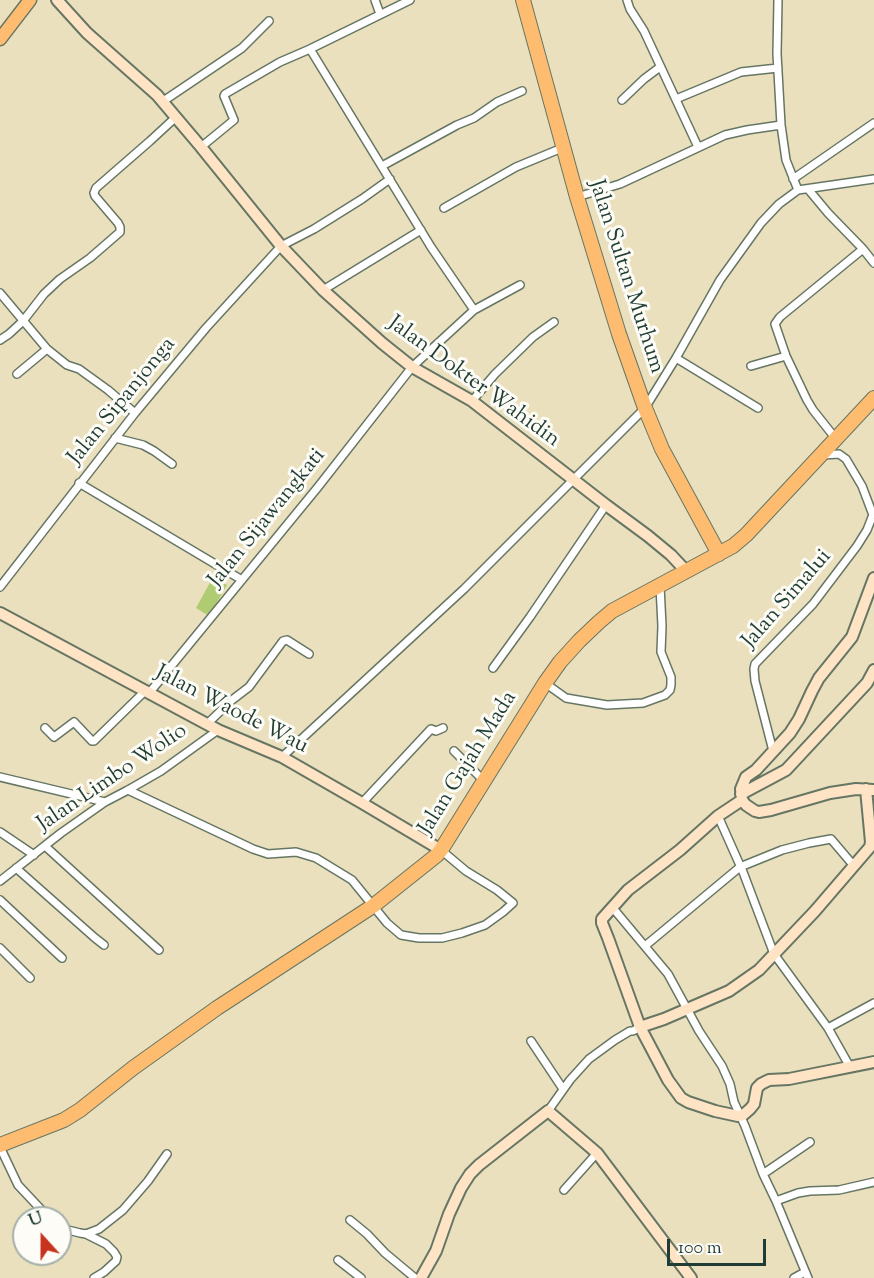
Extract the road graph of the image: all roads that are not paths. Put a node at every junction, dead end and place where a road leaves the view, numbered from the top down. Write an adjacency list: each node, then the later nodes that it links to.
1 (23, 0): 11 (main road)
2 (30, 0): 12 (main road)
3 (57, 0): 19 (street, Jalan Dokter Wahidin)
4 (375, 0): 9 (street)
5 (410, 0): 9 (street)
6 (523, 0): 25 (highway, Jalan Sultan Murhum)
7 (627, 0): 14 (street)
8 (778, 0): 15 (street)
9 (380, 14): 13 (street)
10 (269, 21): 19 (street)
11 (0, 31)
12 (0, 39)
13 (310, 49): 23 (street); 26 (street)
14 (660, 67): 17 (street); 18 (street)
15 (778, 68): 17 (street); 22 (street)
16 (522, 91): 26 (street)
17 (676, 99): 24 (street)
18 (622, 100)
19 (162, 102): 20 (street, Jalan Dokter Wahidin)
20 (176, 117): 23 (street, Jalan Dokter Wahidin); 42 (street)
21 (874, 123): 28 (street)
22 (781, 125): 24 (street); 28 (street)
23 (201, 147): 35 (street, Jalan Dokter Wahidin)
24 (698, 147): 32 (street)
25 (562, 148): 32 (highway, Jalan Sultan Murhum); 33 (street)
26 (382, 166): 27 (street)
27 (390, 179): 34 (street); 35 (street)
28 (793, 179): 31 (street)
29 (874, 179): 30 (street)
30 (808, 189): 31 (street); 36 (street)
31 (798, 190): 47 (street)
32 (577, 197): 53 (highway, Jalan Sultan Murhum)
33 (444, 208)
34 (421, 230): 39 (street); 41 (street)
35 (281, 246): 39 (street, Jalan Dokter Wahidin); 55 (street, Jalan Sipanjonga)
36 (863, 249): 37 (street); 46 (street)
37 (874, 263)
38 (520, 285): 41 (street, Jalan Sijawangkati)
39 (323, 290): 49 (street, Jalan Dokter Wahidin)
40 (0, 293): 42 (street)
41 (474, 310): 49 (street, Jalan Sijawangkati)
42 (23, 321): 44 (street); 45 (street)
43 (554, 321): 52 (street)
44 (0, 340)
45 (47, 349): 50 (street); 55 (street)
46 (786, 356): 48 (street); 57 (street)
47 (676, 358): 53 (street); 54 (street)
48 (751, 366)
49 (412, 367): 52 (street, Jalan Dokter Wahidin); 67 (street, Jalan Sijawangkati)
50 (17, 374)
51 (874, 398): 57 (highway, Jalan Gajah Mada)
52 (472, 400): 60 (street, Jalan Dokter Wahidin)
53 (645, 408): 60 (street); 64 (highway, Jalan Sultan Murhum)
54 (758, 408)
55 (135, 413): 56 (street, Jalan Sipanjonga)
56 (115, 438): 59 (street); 61 (street, Jalan Sipanjonga)
57 (836, 439): 58 (highway, Jalan Gajah Mada)
58 (820, 455): 63 (street); 64 (highway, Jalan Gajah Mada)
59 (172, 464)
60 (574, 480): 62 (street, Jalan Dokter Wahidin); 82 (street)
61 (79, 483): 67 (street); 69 (street, Jalan Sipanjonga)
62 (606, 506): 65 (street, Jalan Dokter Wahidin); 72 (street)
63 (873, 514): 81 (street, Jalan Simalui)
64 (719, 554): 65 (highway, Jalan Gajah Mada)
65 (686, 571): 68 (highway, Jalan Gajah Mada)
66 (874, 578): 81 (street)
67 (242, 580): 75 (street, Jalan Sijawangkati)
68 (660, 585): 74 (highway, Jalan Gajah Mada); 74 (street)
69 (0, 587)
70 (0, 613): 75 (street, Jalan Waode Wau)
71 (309, 654): 76 (street)
72 (493, 668)
73 (872, 677): 87 (street)
74 (545, 683): 84 (highway, Jalan Gajah Mada)
75 (147, 691): 76 (street, Jalan Waode Wau); 77 (street, Jalan Sijawangkati)
76 (207, 724): 79 (street, Jalan Waode Wau)
77 (45, 728)
78 (443, 728): 89 (street)
79 (218, 730): 82 (street, Jalan Waode Wau); 86 (street, Jalan Limbo Wolio)
80 (454, 751): 84 (street)
81 (773, 751): 87 (street)
82 (282, 757): 89 (street, Jalan Waode Wau)
83 (0, 777): 88 (street)
84 (484, 781): 93 (highway, Jalan Gajah Mada)
85 (870, 789): 87 (street); 95 (street)
86 (128, 790): 88 (street, Jalan Limbo Wolio); 100 (street)
87 (741, 797): 90 (street)
88 (105, 802): 92 (street, Jalan Limbo Wolio)
89 (362, 803): 93 (street, Jalan Waode Wau)
90 (718, 816): 96 (street); 101 (street)
91 (0, 832): 94 (street)
92 (45, 846): 94 (street, Jalan Limbo Wolio); 105 (street)
93 (441, 850): 100 (highway, Jalan Gajah Mada); 100 (street)
94 (34, 855): 97 (street, Jalan Limbo Wolio)
95 (854, 866): 96 (street); 106 (street)
96 (740, 867): 103 (street); 106 (street)
97 (16, 868): 98 (street, Jalan Limbo Wolio); 102 (street)
98 (1, 879)
99 (0, 900): 107 (street)
100 (373, 906): 120 (highway, Jalan Gajah Mada)
101 (612, 907): 103 (street); 111 (street)
102 (104, 945)
103 (645, 946): 110 (street)
104 (0, 948): 108 (street)
105 (159, 950)
106 (774, 954): 110 (street); 112 (street)
107 (62, 958)
108 (30, 978)
109 (874, 1003): 112 (street)
110 (687, 1010): 111 (street); 118 (street)
111 (640, 1027): 116 (street); 118 (street)
112 (828, 1028): 115 (street)
113 (531, 1041): 116 (street)
114 (874, 1062): 115 (street)
115 (850, 1067): 118 (street)
116 (563, 1089): 117 (street)
117 (548, 1111): 121 (street); 136 (street)
118 (740, 1115): 123 (street)
119 (810, 1142): 123 (street)
120 (0, 1146): 127 (street)
121 (597, 1153): 125 (street); 137 (street)
122 (167, 1154): 130 (street)
123 (763, 1174): 126 (street)
124 (874, 1182): 126 (street)
125 (564, 1190)
126 (776, 1201): 132 (street)
127 (38, 1206)
128 (350, 1220): 135 (street)
129 (72, 1231): 130 (street)
130 (86, 1234): 133 (street)
131 (338, 1260): 134 (street)
132 (806, 1275): 138 (street)
133 (94, 1278)
134 (362, 1278)
135 (415, 1278)
136 (421, 1278)
137 (692, 1278)
138 (794, 1278)

